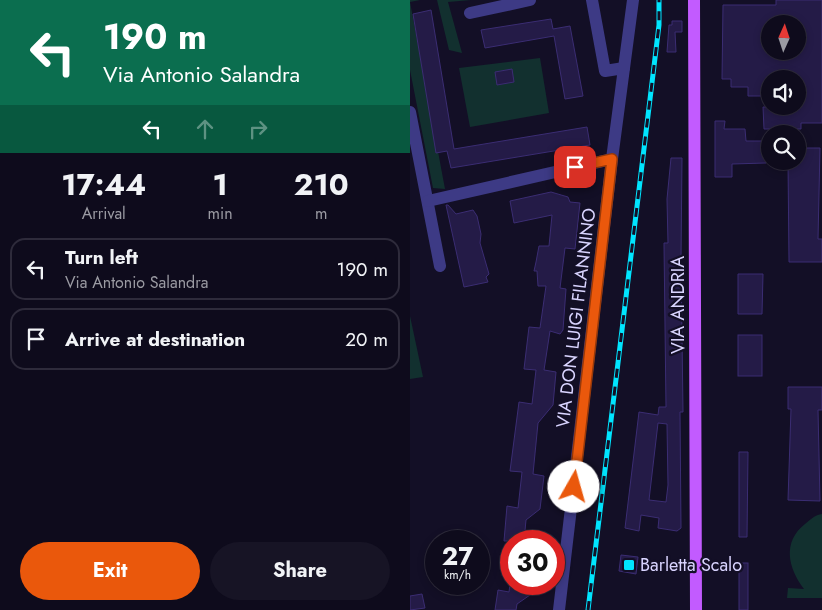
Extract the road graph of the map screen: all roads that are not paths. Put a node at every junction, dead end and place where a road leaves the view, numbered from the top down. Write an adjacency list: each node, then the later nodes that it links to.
1 (530, 0): 5 (street)
2 (592, 0): 6 (street)
3 (633, 0): 6 (street, VIA DON LUIGI FILANNINO)
4 (694, 0): 12 (main road, VIA ANDRIA)
5 (470, 13)
6 (624, 68): 8 (street, VIA DON LUIGI FILANNINO)
7 (410, 112): 9 (street)
8 (612, 159): 9 (street); 11 (street, VIA DON LUIGI FILANNINO)
9 (428, 201): 10 (street)
10 (440, 266)
11 (559, 610)
12 (696, 610)

